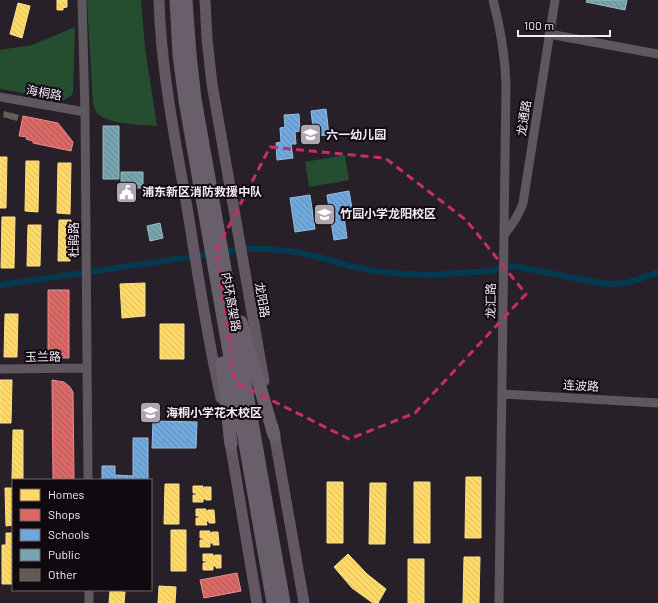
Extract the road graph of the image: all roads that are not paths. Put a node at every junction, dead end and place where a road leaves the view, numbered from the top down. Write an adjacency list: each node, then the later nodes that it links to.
1 (82, 0): 10 (street, 杜鹃路)
2 (159, 0): 13 (main road)
3 (205, 0): 12 (main road)
4 (493, 0): 11 (street, 龙汇路)
5 (555, 0): 7 (street, 龙通路)
6 (181, 6): 12 (highway, 内环高架路); 12 (highway, 内环高架路)
7 (549, 34): 8 (street); 11 (street, 龙通路)
8 (658, 54)
9 (0, 97): 10 (street, 海桐路)
10 (85, 112): 14 (street, 杜鹃路)
11 (504, 235): 16 (street, 龙汇路)
12 (220, 240): 13 (highway, 内环高架路); 13 (main road)
13 (220, 268): 18 (highway); 19 (highway); 20 (highway, 内环高架路)
14 (87, 368): 15 (street, 玉兰路); 21 (street, 杜鹃路)
15 (0, 369)
16 (502, 394): 17 (street, 连波路); 28 (street, 龙汇路)
17 (658, 403)
18 (274, 435): 27 (main road)
19 (231, 444): 24 (main road)
20 (253, 461): 25 (highway, 内环高架路); 26 (highway, 内环高架路)
21 (88, 479)
22 (89, 591): 23 (street)
23 (90, 603)
24 (258, 603)
25 (273, 603)
26 (284, 603)
27 (304, 603)
28 (499, 603)

